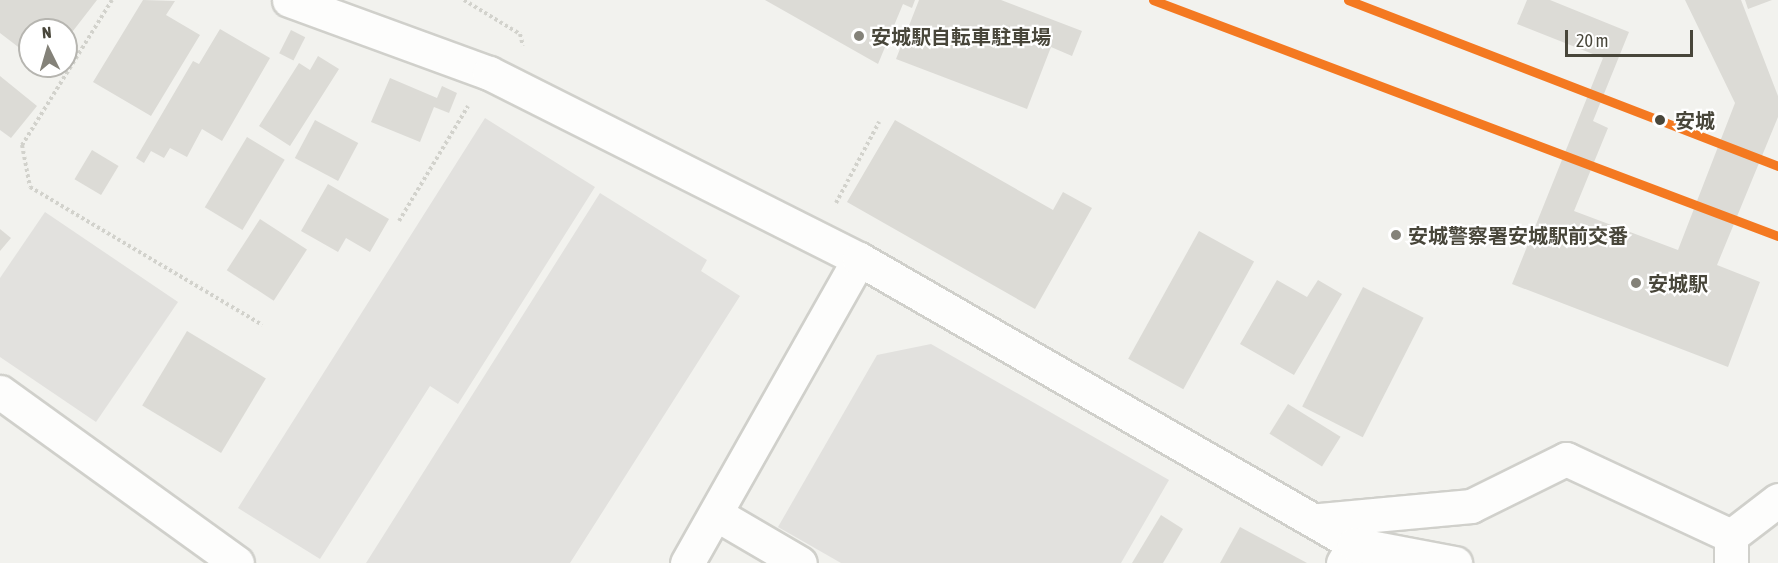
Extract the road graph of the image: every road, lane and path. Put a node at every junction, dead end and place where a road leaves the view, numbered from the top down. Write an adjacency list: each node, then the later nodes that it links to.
1 (112, 0): 8 (path)
2 (289, 0): 3 (street)
3 (489, 73): 5 (path); 6 (street)
4 (879, 122): 6 (path)
5 (399, 221)
6 (817, 238): 7 (street)
7 (859, 259): 11 (street); 12 (street)
8 (262, 325)
9 (0, 392): 15 (street)
10 (1778, 500): 13 (street)
11 (716, 514): 16 (street); 17 (street)
12 (1320, 520): 13 (street); 14 (street)
13 (1731, 549)
14 (1349, 554): 18 (street)
15 (237, 563)
16 (687, 563)
17 (800, 563)
18 (1455, 563)

